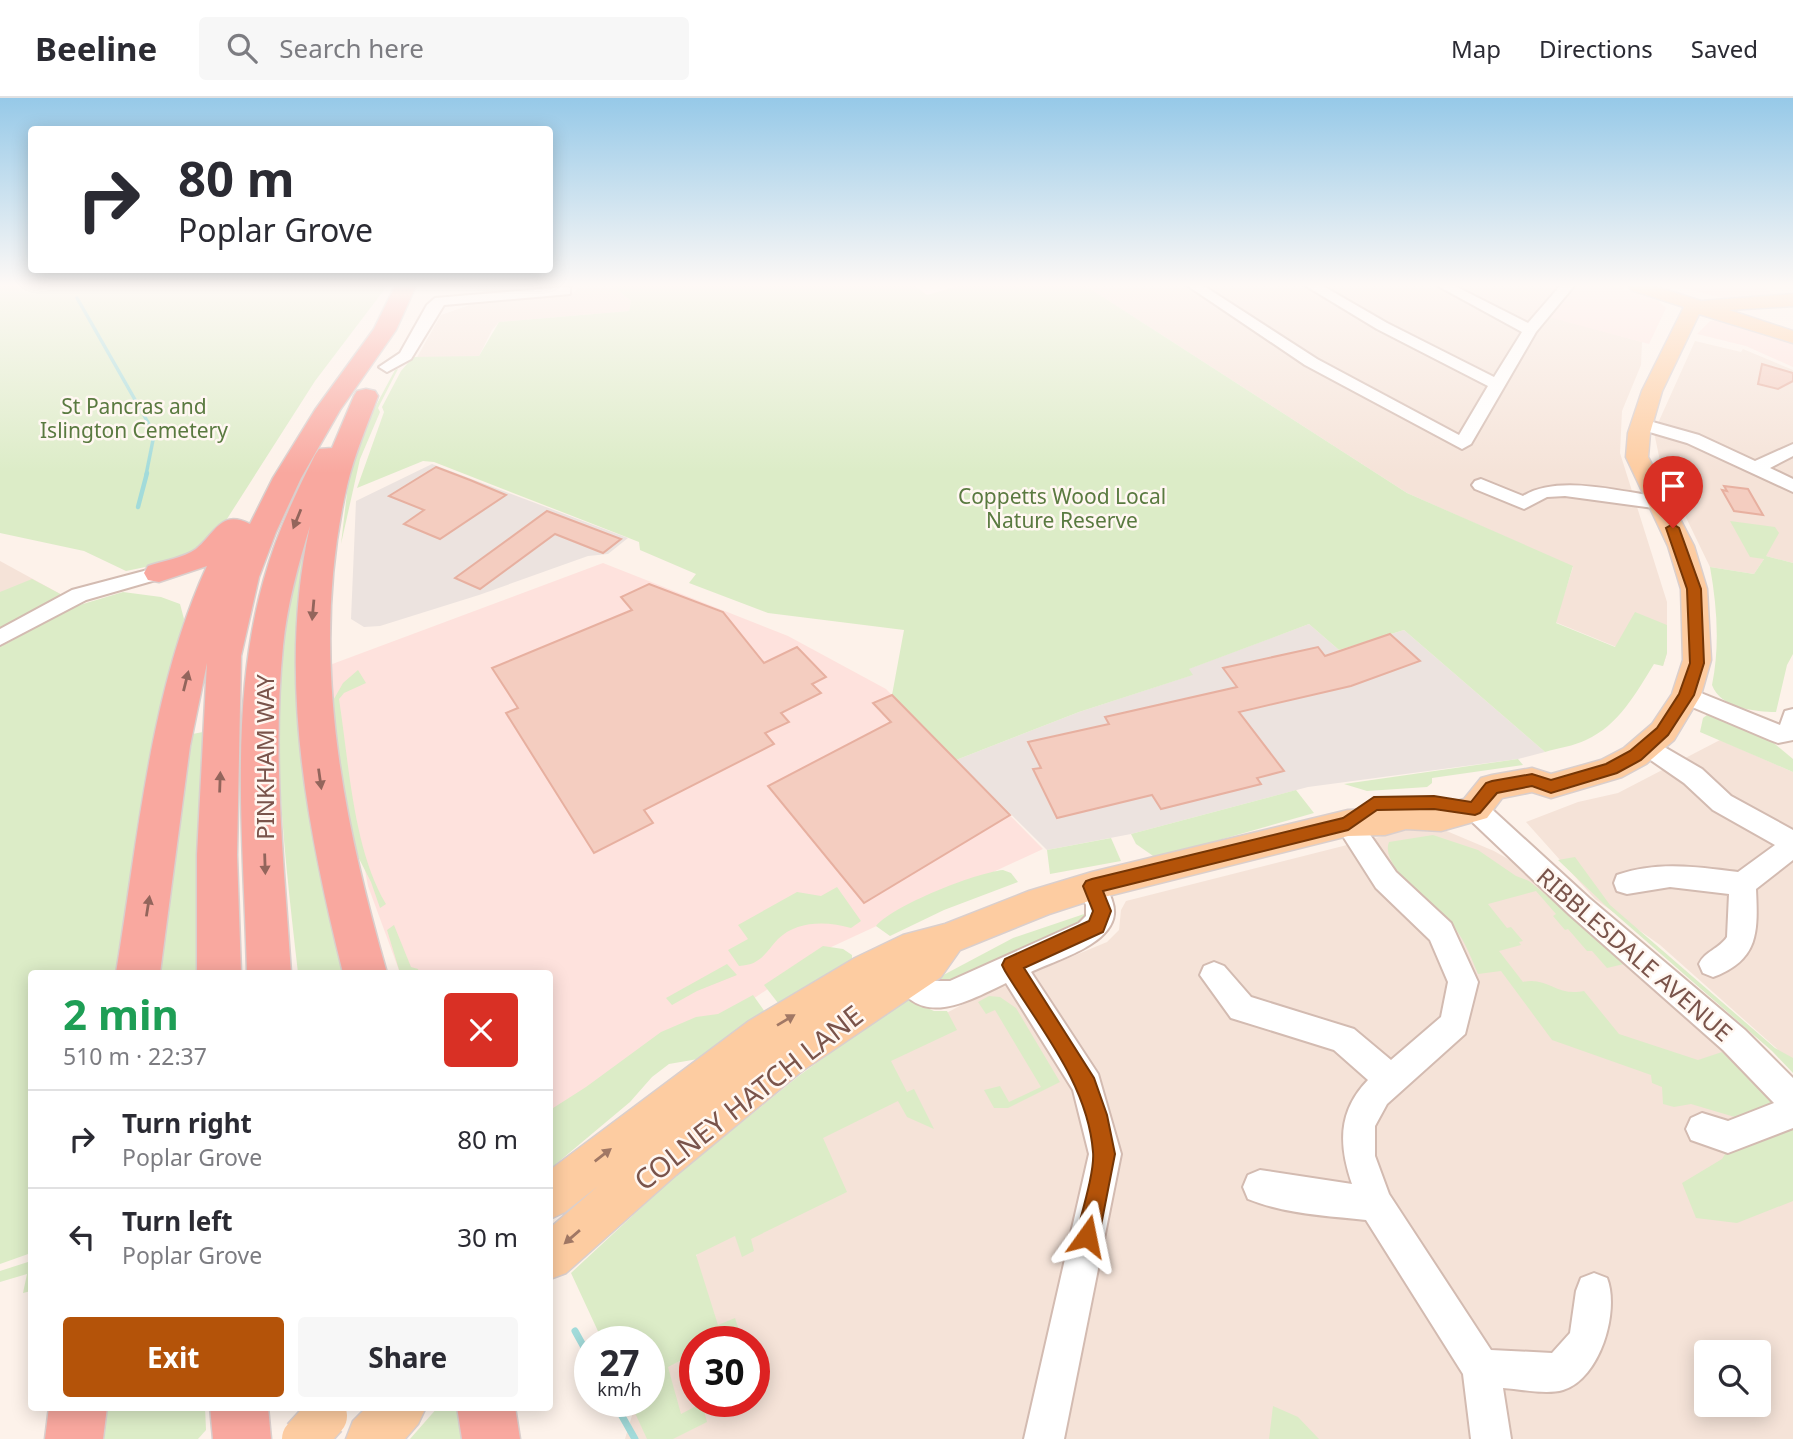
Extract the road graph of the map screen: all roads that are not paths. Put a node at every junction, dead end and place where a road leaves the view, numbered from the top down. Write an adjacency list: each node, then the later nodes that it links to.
1 (372, 349): 11 (highway)
2 (398, 349): 8 (highway)
3 (410, 349): 8 (street)
4 (1291, 349): 9 (street)
5 (1424, 349): 9 (street)
6 (1519, 349): 9 (street)
7 (1671, 349): 12 (main road, COLNEY HATCH LANE)
8 (387, 367): 10 (highway)
9 (1498, 385)
10 (366, 396): 36 (highway, PINKHAM WAY, one-way to 36); 37 (highway, one-way to 37)
11 (328, 410): 17 (highway); 35 (highway, PINKHAM WAY, one-way to 11)
12 (1642, 424): 14 (street); 18 (main road, COLNEY HATCH LANE)
13 (1793, 449): 14 (street)
14 (1758, 467): 16 (street)
15 (1481, 485): 18 (street)
16 (1793, 486)
17 (258, 494): 19 (highway); 21 (highway)
18 (1661, 503): 22 (main road, COLNEY HATCH LANE)
19 (157, 577): 20 (street); 21 (highway)
20 (0, 638)
21 (197, 642): 34 (highway, one-way to 21)
22 (1686, 695): 23 (street); 24 (main road, COLNEY HATCH LANE)
23 (1793, 717)
24 (1647, 746): 25 (main road, COLNEY HATCH LANE); 27 (street)
25 (1475, 809): 26 (main road, COLNEY HATCH LANE); 41 (street, RIBBLESDALE AVENUE)
26 (1348, 823): 30 (main road, COLNEY HATCH LANE); 40 (street)
27 (1793, 844): 29 (street)
28 (1627, 883): 29 (street)
29 (1742, 884): 32 (street)
30 (1092, 886): 31 (main road, COLNEY HATCH LANE); 33 (street)
31 (947, 939): 39 (main road, COLNEY HATCH LANE); 45 (main road, COLNEY HATCH LANE, one-way to 31)
32 (1713, 964)
33 (1011, 965): 39 (street); 58 (street)
34 (138, 970)
35 (219, 970)
36 (269, 970)
37 (364, 970)
38 (1213, 975): 40 (street)
39 (909, 978): 47 (main road, COLNEY HATCH LANE, one-way to 47)
40 (1392, 1080): 46 (street)
41 (1793, 1100)
42 (1793, 1112): 43 (street)
43 (1702, 1129)
44 (1260, 1187): 46 (street)
45 (553, 1195)
46 (1376, 1204): 49 (street)
47 (553, 1254)
48 (1594, 1291): 49 (street)
49 (1481, 1368): 59 (street)
50 (78, 1411): 54 (highway)
51 (239, 1411): 55 (highway)
52 (397, 1411): 56 (main road)
53 (487, 1411): 57 (highway)
54 (74, 1439)
55 (242, 1439)
56 (371, 1439)
57 (491, 1439)
58 (1044, 1439)
59 (1491, 1439)

